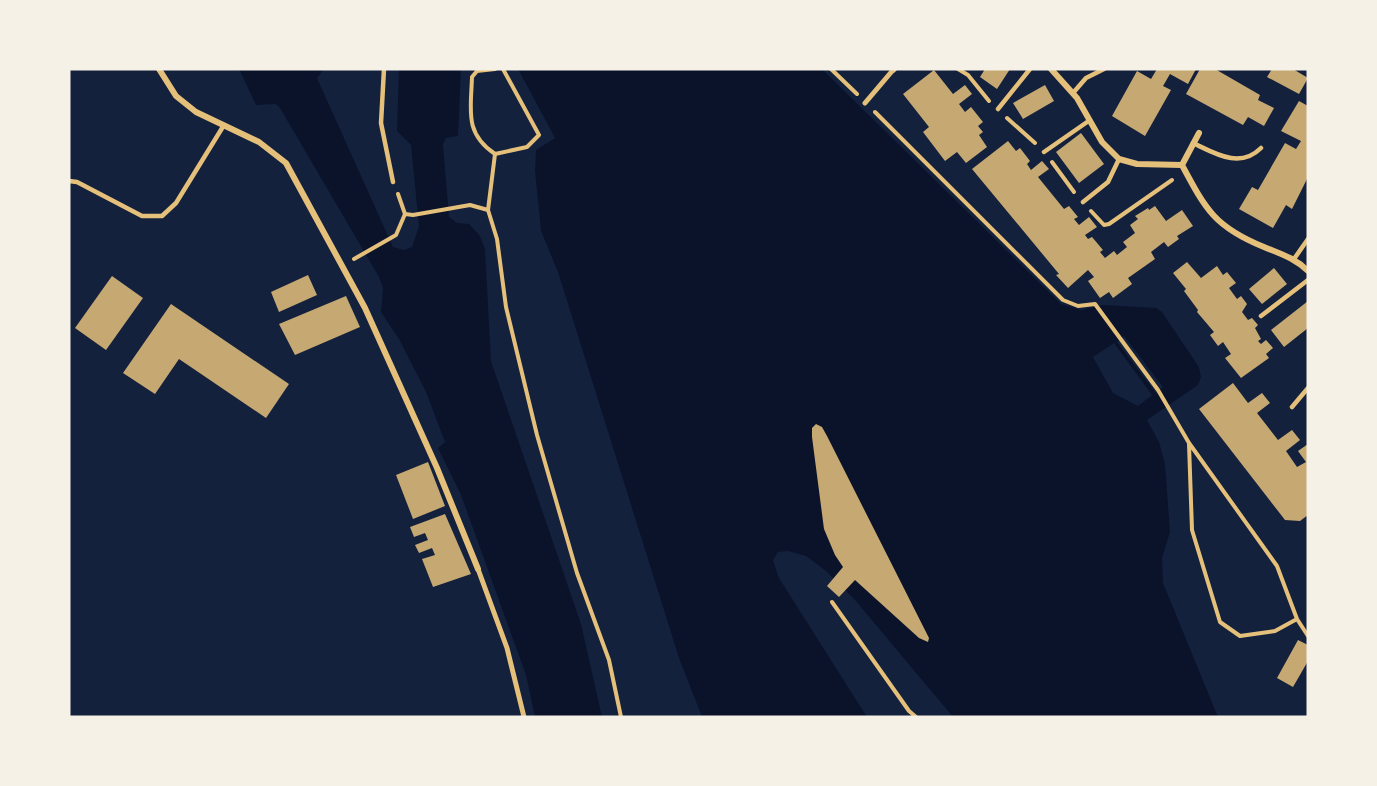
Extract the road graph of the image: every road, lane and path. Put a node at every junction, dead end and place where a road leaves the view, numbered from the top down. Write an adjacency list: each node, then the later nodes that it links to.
1 (159, 69): 17 (street)
2 (384, 69): 26 (lane)
3 (473, 69): 12 (path)
4 (496, 69): 11 (path); 12 (path)
5 (831, 69): 14 (path)
6 (894, 69): 14 (street)
7 (958, 69): 15 (path)
8 (1030, 69): 15 (lane)
9 (1051, 69): 13 (street)
10 (1104, 69): 13 (lane)
11 (503, 70): 22 (path)
12 (472, 77): 22 (path)
13 (1073, 93): 16 (street)
14 (866, 103): 38 (path)
15 (998, 109): 21 (path)
16 (1090, 120): 21 (lane); 23 (street)
17 (224, 125): 25 (lane); 32 (street)
18 (1199, 133): 19 (street)
19 (1193, 143): 20 (lane); 24 (street)
20 (1261, 148)
21 (1044, 152): 27 (path)
22 (495, 154): 28 (path)
23 (1119, 159): 24 (street); 27 (lane)
24 (1184, 168): 27 (path); 31 (street)
25 (69, 181)
26 (393, 182): 29 (path)
27 (1083, 202)
28 (488, 210): 29 (path); 44 (path)
29 (405, 214): 32 (path)
30 (1308, 239): 31 (lane)
31 (1294, 259): 33 (street)
32 (343, 265): 39 (street)
33 (1308, 271)
34 (1308, 280): 35 (lane)
35 (1261, 316)
36 (1308, 388): 37 (lane)
37 (1292, 407)
38 (1189, 443): 41 (path); 41 (path)
39 (478, 569): 43 (street)
40 (832, 602): 45 (path)
41 (1297, 620): 42 (path)
42 (1308, 636)
43 (524, 717)
44 (621, 717)
45 (916, 717)

